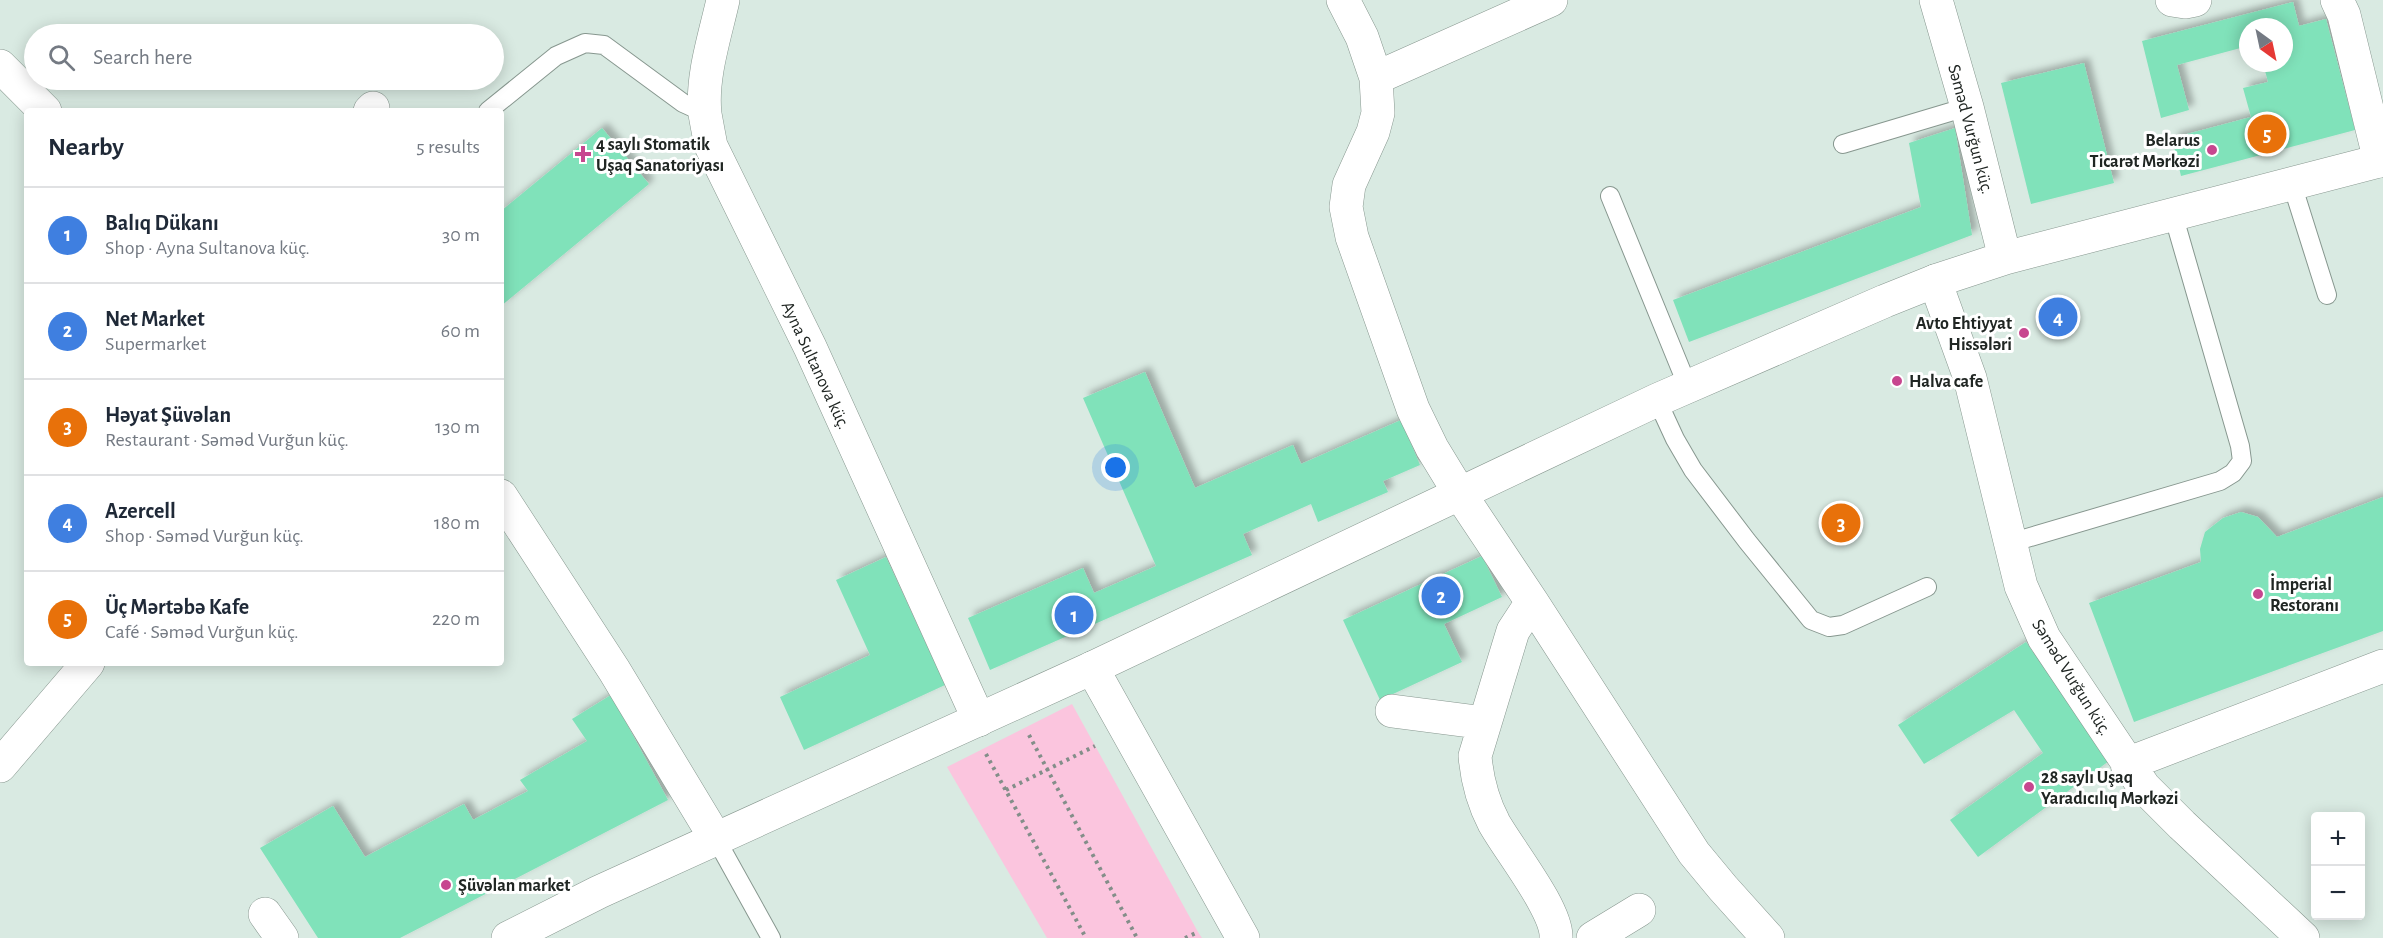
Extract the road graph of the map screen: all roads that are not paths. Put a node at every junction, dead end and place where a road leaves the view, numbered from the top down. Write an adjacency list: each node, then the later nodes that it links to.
1 (723, 0): 15 (street, Ayna Sultanova küç.)
2 (1343, 0): 9 (street)
3 (1551, 0): 9 (street)
4 (1936, 0): 12 (street, Səməd Vurğun küç.)
5 (2172, 0): 6 (street)
6 (2195, 0)
7 (2337, 0): 17 (street)
8 (0, 66): 10 (street)
9 (1376, 78): 26 (street)
10 (24, 90)
11 (24, 90): 13 (street)
12 (1966, 107): 16 (lane); 21 (street, Səməd Vurğun küç.)
13 (42, 108)
14 (492, 108): 15 (lane)
15 (705, 113): 36 (street, Ayna Sultanova küç.)
16 (1844, 144)
17 (2382, 160): 18 (street)
18 (2292, 184): 20 (street); 23 (lane)
19 (1610, 196): 24 (lane)
20 (2173, 214): 21 (street); 28 (lane)
21 (2005, 258): 22 (street)
22 (1935, 281): 24 (street); 28 (street, Səməd Vurğun küç.)
23 (2328, 295)
24 (1688, 387): 25 (street)
25 (1657, 400): 26 (street); 29 (lane)
26 (1460, 494): 30 (street); 33 (street)
27 (504, 501): 39 (street)
28 (2010, 543): 37 (street, Səməd Vurğun küç.)
29 (1927, 587)
30 (1532, 602): 35 (street); 46 (street)
31 (85, 666): 38 (street)
32 (2383, 666): 37 (street)
33 (1092, 668): 36 (street); 43 (street)
34 (1392, 711): 35 (street)
35 (1485, 723): 44 (street)
36 (981, 735): 39 (street)
37 (2127, 764): 47 (street, Səməd Vurğun küç.)
38 (0, 766)
39 (716, 839): 41 (street); 42 (lane)
40 (1639, 910): 45 (street)
41 (507, 938)
42 (771, 938)
43 (1243, 938)
44 (1556, 938)
45 (1593, 938)
46 (1768, 938)
47 (2303, 938)

